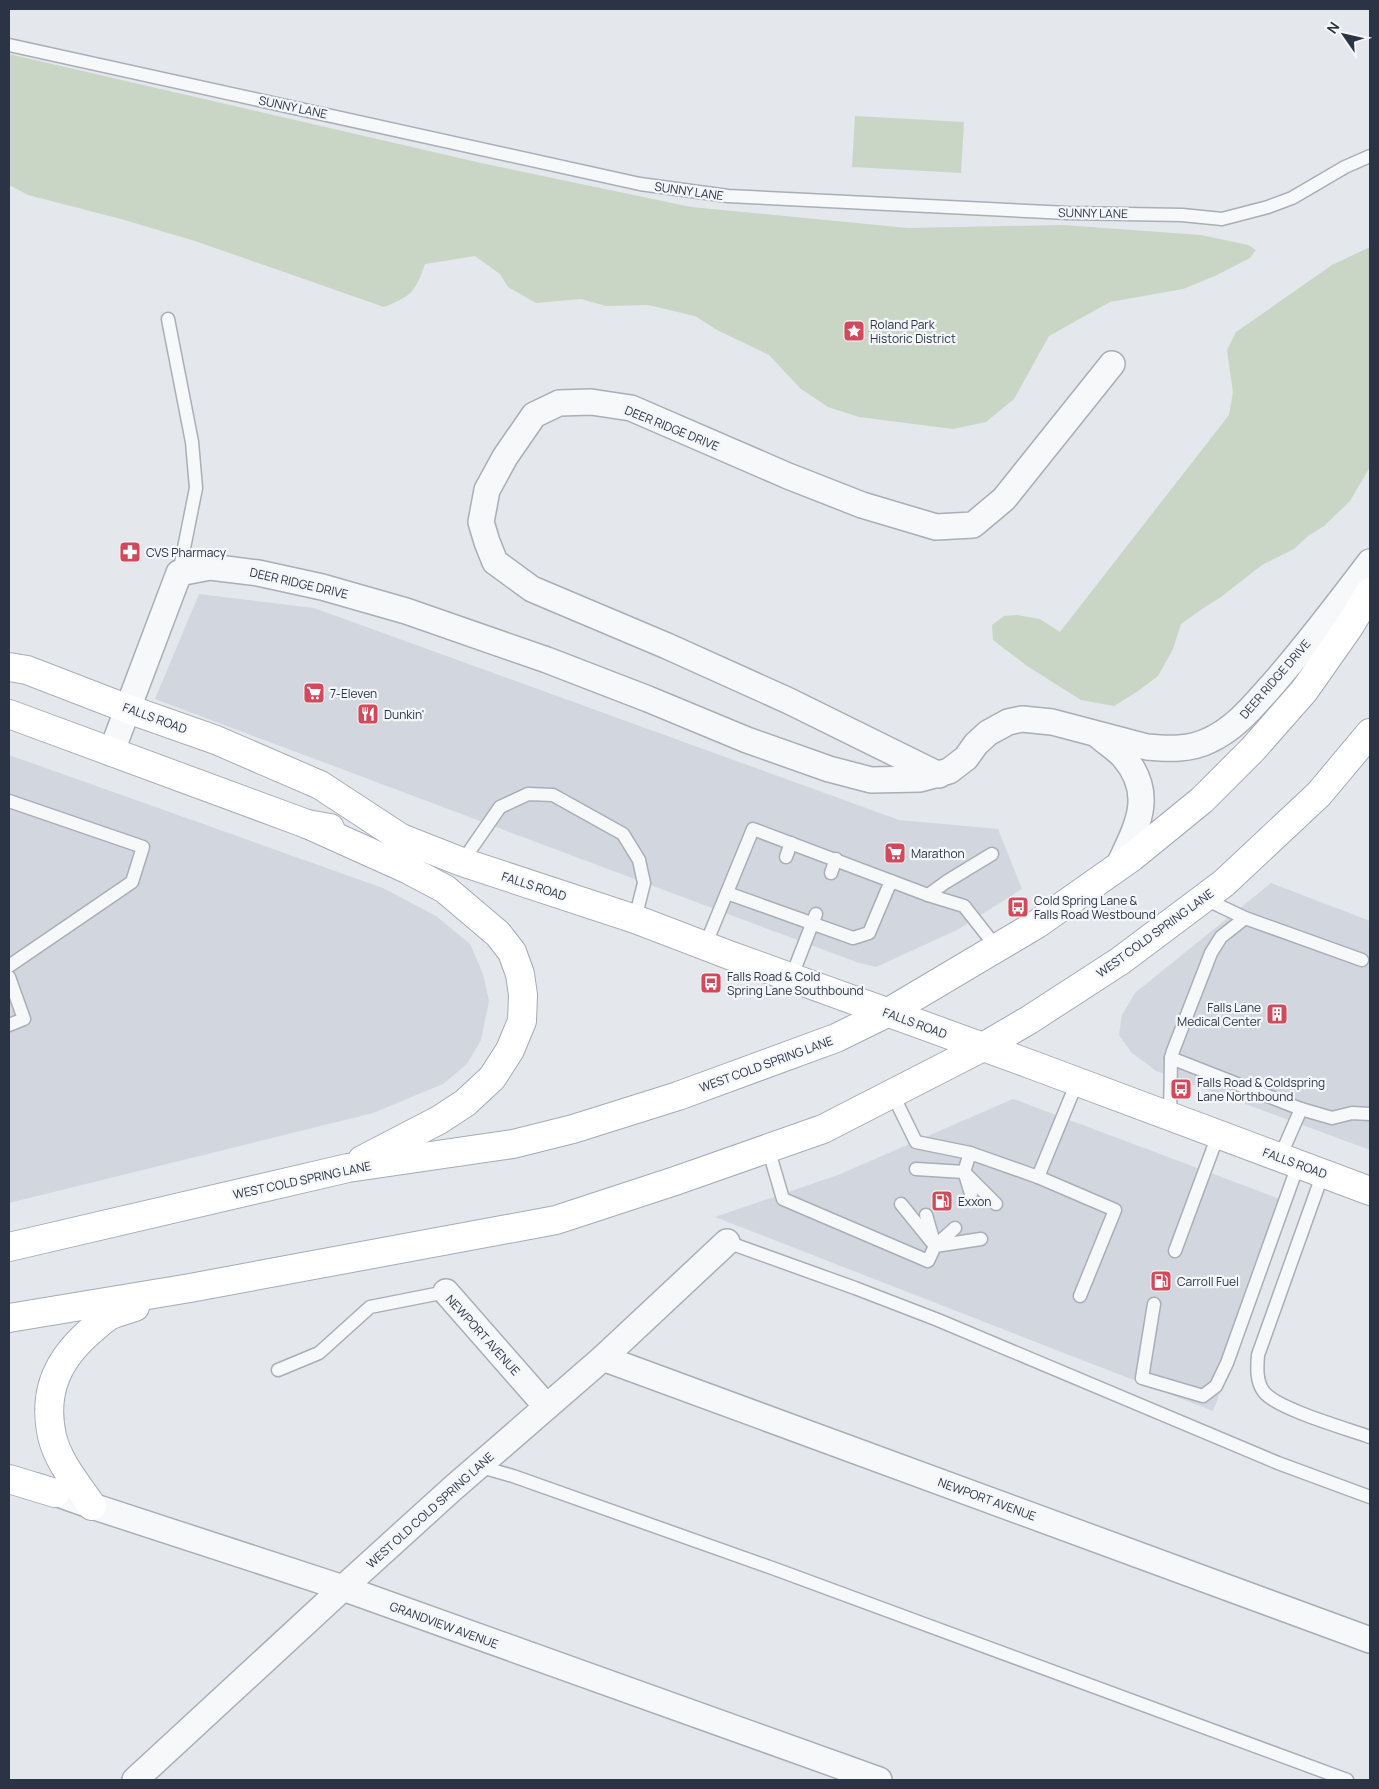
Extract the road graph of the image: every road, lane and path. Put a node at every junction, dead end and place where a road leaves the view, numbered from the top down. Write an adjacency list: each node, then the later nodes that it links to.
1 (9, 44): 2 (lane, SUNNY LANE)
2 (1370, 156)
3 (168, 319): 6 (lane)
4 (1112, 364): 14 (street, DEER RIDGE DRIVE)
5 (1370, 562): 11 (street, DEER RIDGE DRIVE)
6 (179, 573): 9 (street); 14 (street, DEER RIDGE DRIVE)
7 (1370, 592): 23 (main road, WEST COLD SPRING LANE)
8 (9, 667): 9 (main road, FALLS ROAD)
9 (128, 709): 13 (street); 17 (main road, FALLS ROAD)
10 (9, 714): 13 (main road, FALLS ROAD)
11 (1093, 732): 14 (street, DEER RIDGE DRIVE); 23 (street, DEER RIDGE DRIVE)
12 (1370, 733): 28 (main road, WEST COLD SPRING LANE)
13 (111, 753): 16 (main road, FALLS ROAD)
14 (940, 775)
15 (9, 801): 35 (lane)
16 (308, 824): 17 (main road, FALLS ROAD); 51 (main road)
17 (401, 838): 22 (main road, FALLS ROAD)
18 (790, 843): 20 (lane); 21 (lane); 26 (lane)
19 (992, 854): 27 (lane)
20 (786, 857)
21 (836, 860): 24 (lane); 25 (lane)
22 (462, 862): 30 (main road, FALLS ROAD); 30 (lane)
23 (1118, 867): 33 (main road, WEST COLD SPRING LANE)
24 (831, 873)
25 (891, 881): 27 (lane); 31 (lane)
26 (728, 893): 31 (lane); 32 (lane)
27 (928, 896): 33 (lane)
28 (1203, 898): 29 (lane); 40 (main road, WEST COLD SPRING LANE)
29 (1245, 918): 34 (lane); 41 (lane)
30 (635, 919): 32 (main road, FALLS ROAD)
31 (814, 919): 37 (lane)
32 (705, 946): 37 (main road, FALLS ROAD)
33 (997, 948): 38 (main road, WEST COLD SPRING LANE)
34 (1362, 960)
35 (9, 966)
36 (9, 978): 39 (lane)
37 (791, 978): 38 (main road, FALLS ROAD)
38 (887, 1013): 40 (main road, FALLS ROAD); 51 (main road, WEST COLD SPRING LANE)
39 (9, 1026)
40 (983, 1047): 42 (main road, FALLS ROAD); 43 (main road, WEST COLD SPRING LANE)
41 (1171, 1058): 44 (lane); 46 (lane)
42 (1077, 1082): 46 (main road, FALLS ROAD); 54 (lane)
43 (892, 1093): 48 (main road, WEST COLD SPRING LANE); 49 (lane)
44 (1301, 1109): 45 (lane); 50 (lane)
45 (1370, 1114)
46 (1170, 1116): 47 (main road, FALLS ROAD)
47 (1218, 1135): 50 (main road, FALLS ROAD); 66 (lane)
48 (768, 1148): 64 (lane); 67 (main road, WEST COLD SPRING LANE)
49 (970, 1153): 53 (lane); 54 (lane)
50 (1301, 1165): 56 (main road, FALLS ROAD); 70 (lane); 75 (lane)
51 (348, 1168): 65 (main road, WEST COLD SPRING LANE)
52 (916, 1169): 53 (lane)
53 (964, 1172): 55 (lane); 57 (lane); 59 (lane)
54 (1038, 1177): 69 (lane)
55 (941, 1181)
56 (1370, 1191)
57 (970, 1194)
58 (901, 1204): 64 (lane)
59 (996, 1204)
60 (926, 1215): 64 (lane)
61 (955, 1228): 64 (lane)
62 (981, 1239): 64 (lane)
63 (727, 1242): 72 (street, WEST OLD COLD SPRING LANE); 80 (lane)
64 (935, 1246)
65 (9, 1247)
66 (1175, 1251)
67 (190, 1288): 71 (main road, WEST COLD SPRING LANE); 81 (main road)
68 (446, 1292): 73 (lane, NEWPORT AVENUE); 74 (street, NEWPORT AVENUE)
69 (1080, 1296)
70 (1154, 1304)
71 (9, 1318)
72 (603, 1358): 74 (street, WEST OLD COLD SPRING LANE); 83 (street, NEWPORT AVENUE)
73 (278, 1370)
74 (546, 1406): 76 (street, WEST OLD COLD SPRING LANE)
75 (1370, 1437)
76 (478, 1466): 82 (street, WEST OLD COLD SPRING LANE); 86 (lane)
77 (9, 1473): 79 (street, GRANDVIEW AVENUE)
78 (9, 1479): 79 (main road)
79 (55, 1493): 81 (street, GRANDVIEW AVENUE)
80 (1370, 1497)
81 (92, 1506): 82 (street, GRANDVIEW AVENUE)
82 (342, 1588): 84 (street, WEST OLD COLD SPRING LANE); 85 (street, GRANDVIEW AVENUE)
83 (1370, 1640)
84 (136, 1780)
85 (879, 1780)
86 (1347, 1780)

